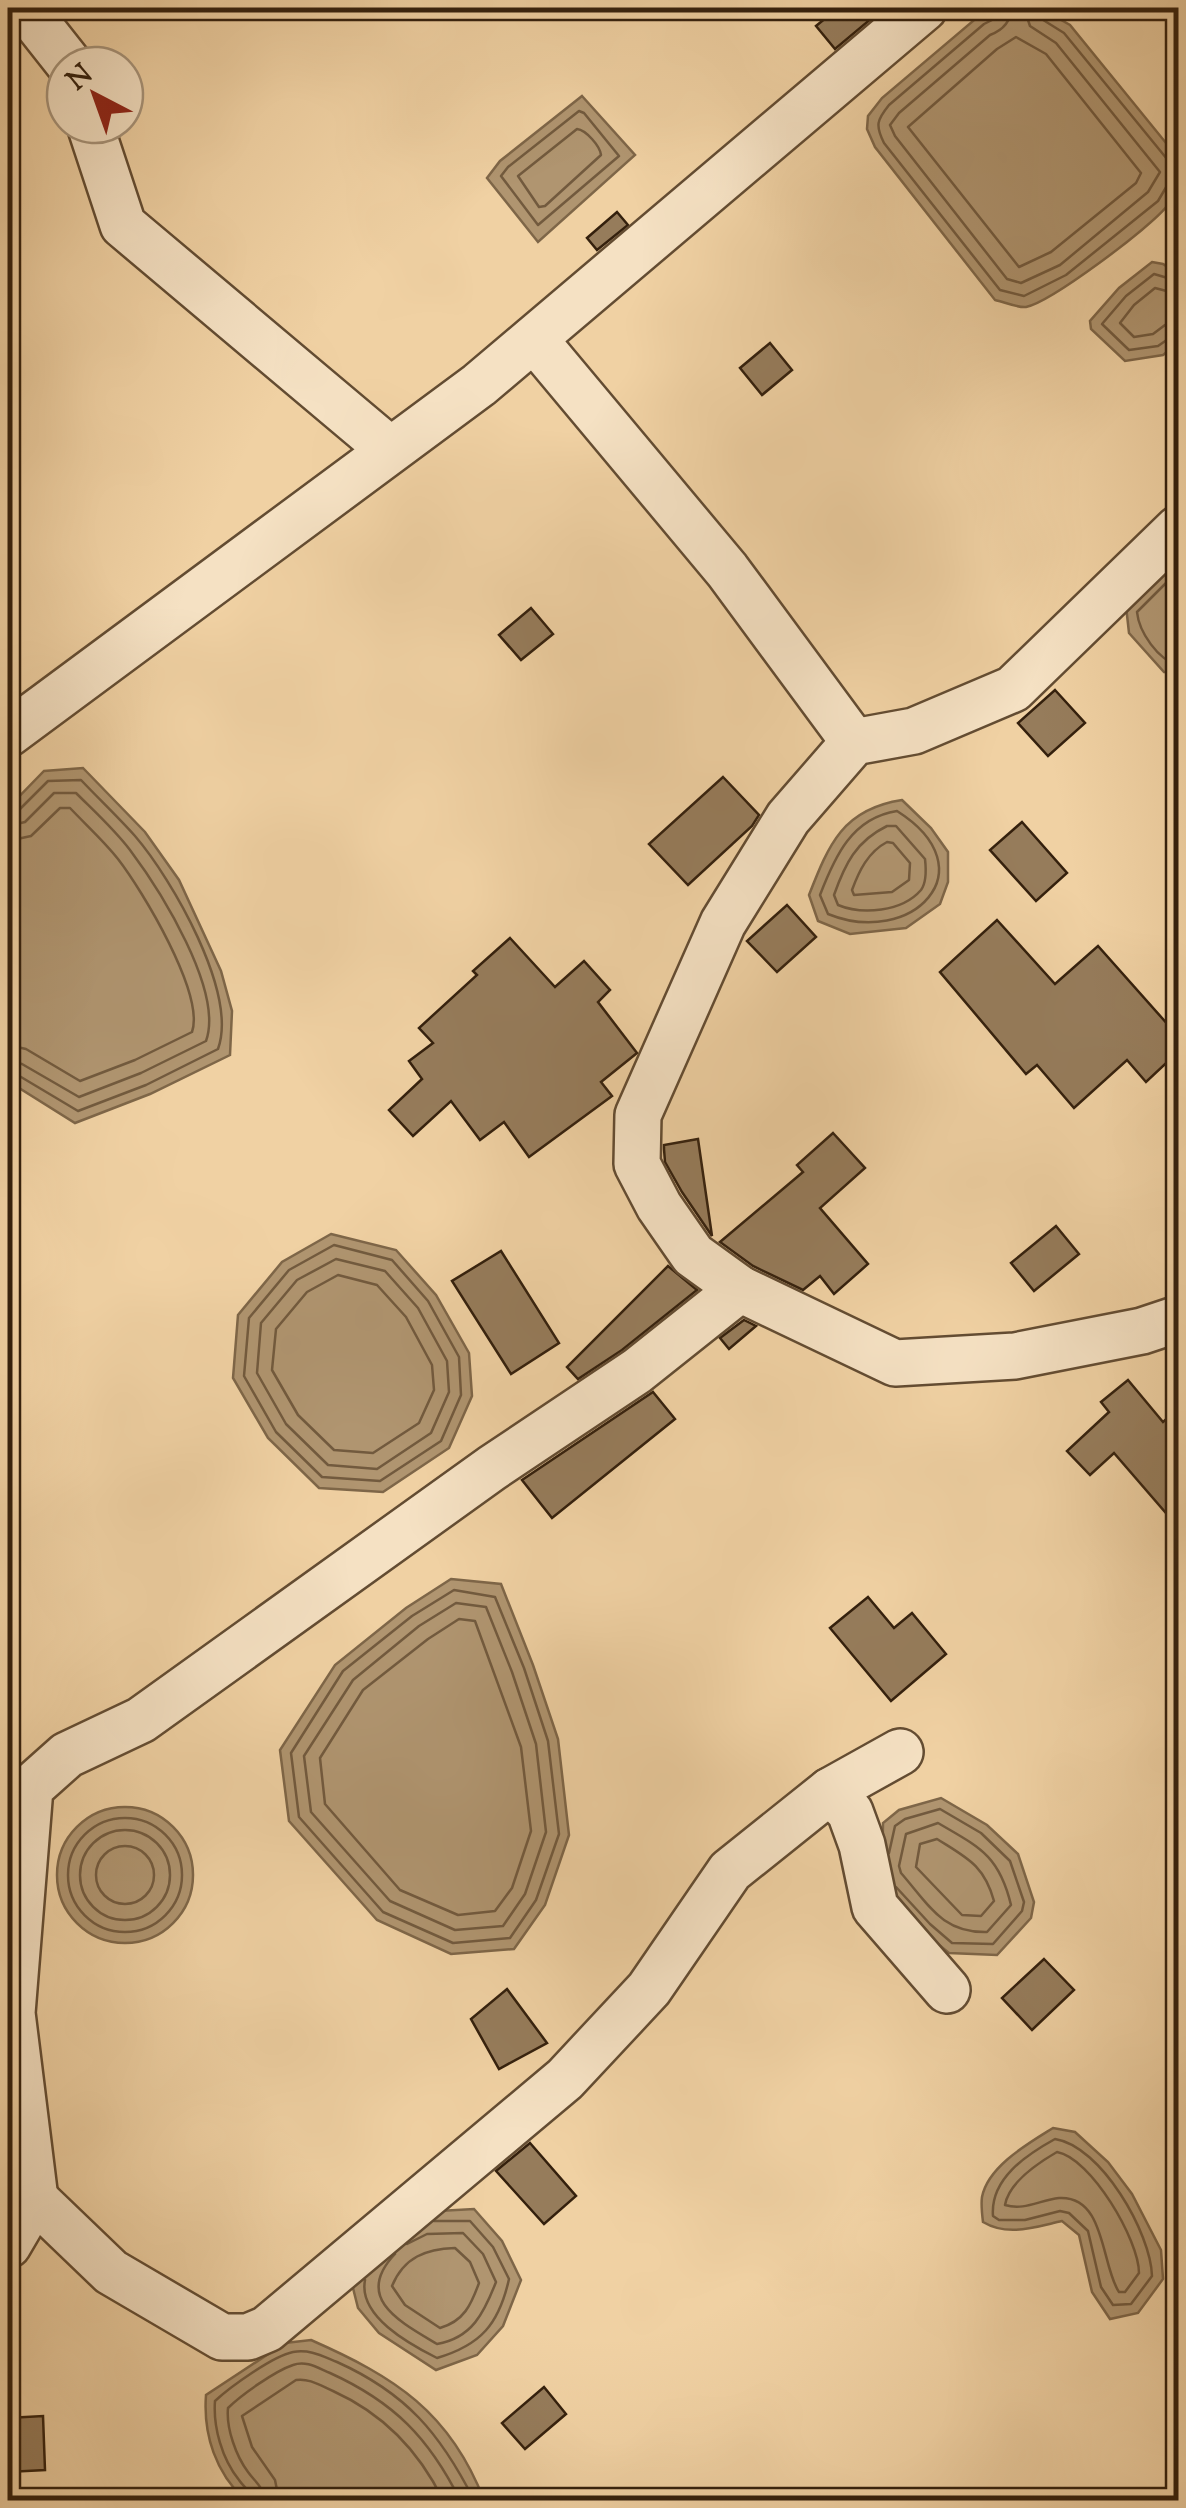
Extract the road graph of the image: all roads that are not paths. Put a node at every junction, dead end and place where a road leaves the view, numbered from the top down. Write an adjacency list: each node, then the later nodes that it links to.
1 (26, 8): 3 (street)
2 (924, 8): 5 (street)
3 (55, 45)
4 (97, 145): 6 (street)
5 (534, 338): 6 (street); 9 (street)
6 (389, 450): 8 (street)
7 (1178, 529): 9 (street)
8 (8, 734)
9 (854, 742): 10 (street)
10 (740, 1288): 11 (street); 13 (street)
11 (1178, 1319)
12 (900, 1752): 14 (street)
13 (18, 1791): 16 (street)
14 (830, 1791): 15 (street); 16 (street)
15 (947, 1990)
16 (36, 2200): 17 (street)
17 (8, 2245)

